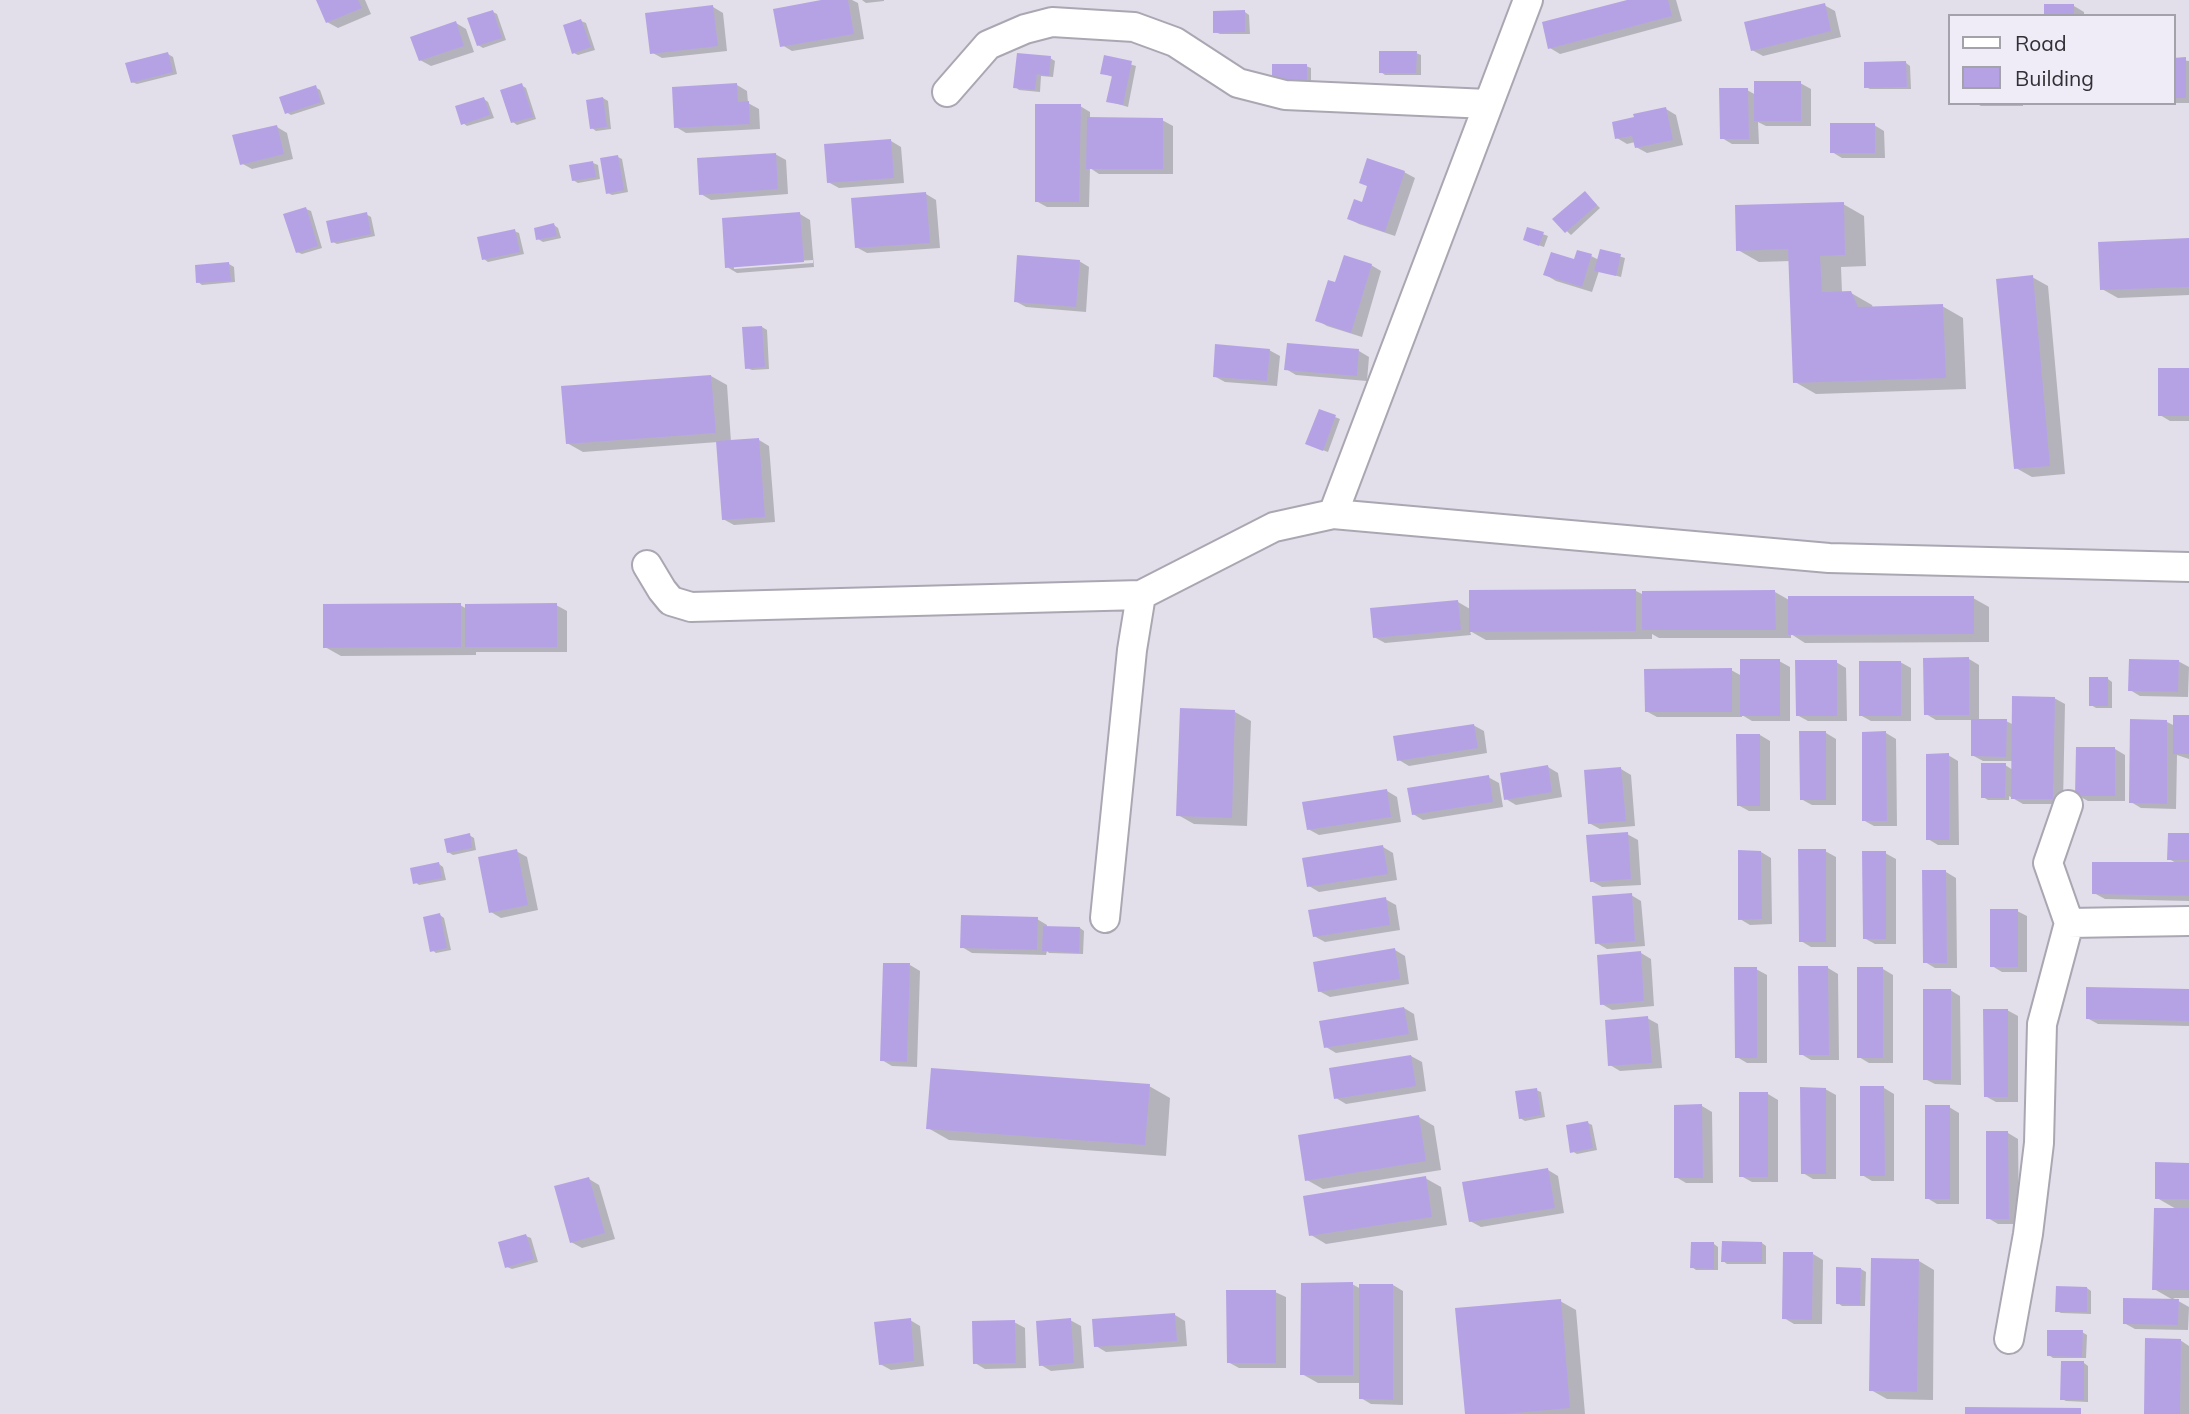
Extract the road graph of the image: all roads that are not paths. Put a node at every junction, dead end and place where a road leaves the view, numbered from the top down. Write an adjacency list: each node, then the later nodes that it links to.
1 (1528, 0): 3 (street)
2 (947, 92): 3 (street)
3 (1488, 104): 4 (street)
4 (1333, 513): 6 (street); 7 (street)
5 (647, 565): 7 (street)
6 (2189, 567)
7 (1141, 595): 9 (street)
8 (2068, 804): 11 (street)
9 (1105, 918)
10 (2189, 921): 11 (street)
11 (2069, 923): 12 (street)
12 (2009, 1339)

